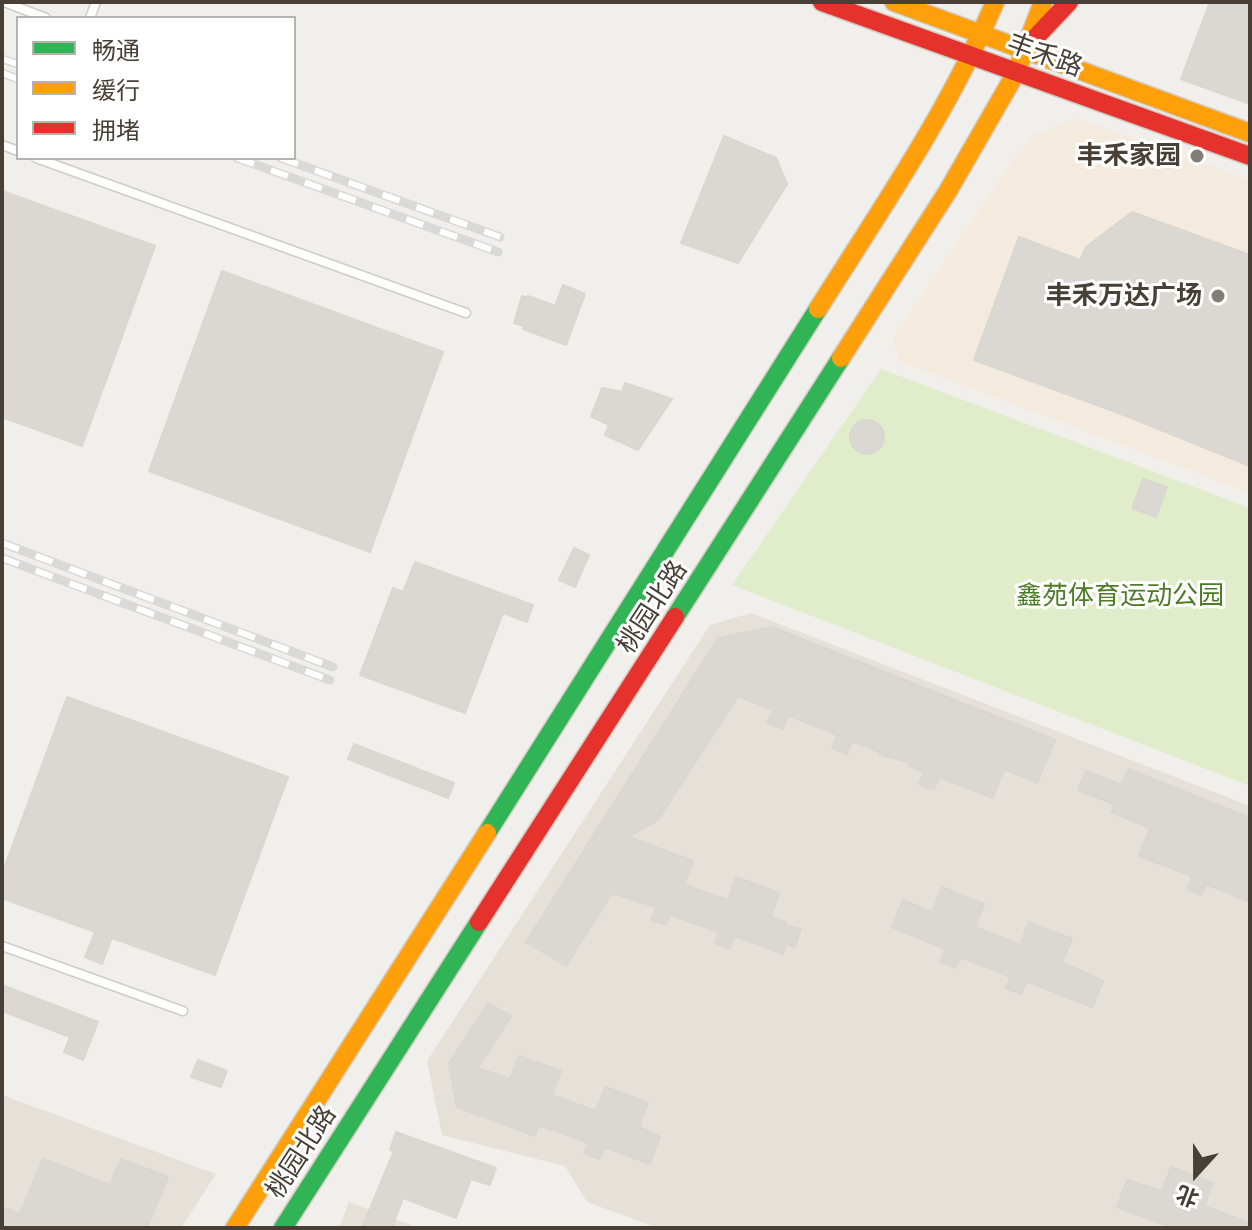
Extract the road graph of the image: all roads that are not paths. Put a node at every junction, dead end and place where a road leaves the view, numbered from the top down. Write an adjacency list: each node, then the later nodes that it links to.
1 (4, 2): 8 (lane)
2 (822, 2): 11 (main road, 丰禾路)
3 (894, 2): 9 (main road, 丰禾路)
4 (984, 2): 9 (main road)
5 (995, 2): 9 (main road, 桃园北路)
6 (1043, 2): 10 (main road, 桃园北路)
7 (1069, 2): 10 (main road)
8 (41, 16)
9 (981, 33): 10 (main road, 丰禾路); 11 (main road, 桃园北路)
10 (1026, 49): 12 (main road, 桃园北路); 13 (main road, 丰禾路)
11 (972, 57): 12 (main road, 丰禾路); 19 (main road, 桃园北路)
12 (1016, 73): 14 (main road, 丰禾路); 20 (main road, 桃园北路)
13 (1250, 133)
14 (1250, 156)
15 (43, 160): 16 (lane)
16 (466, 313)
17 (2, 946): 18 (lane)
18 (183, 1011)
19 (235, 1228)
20 (283, 1228)

